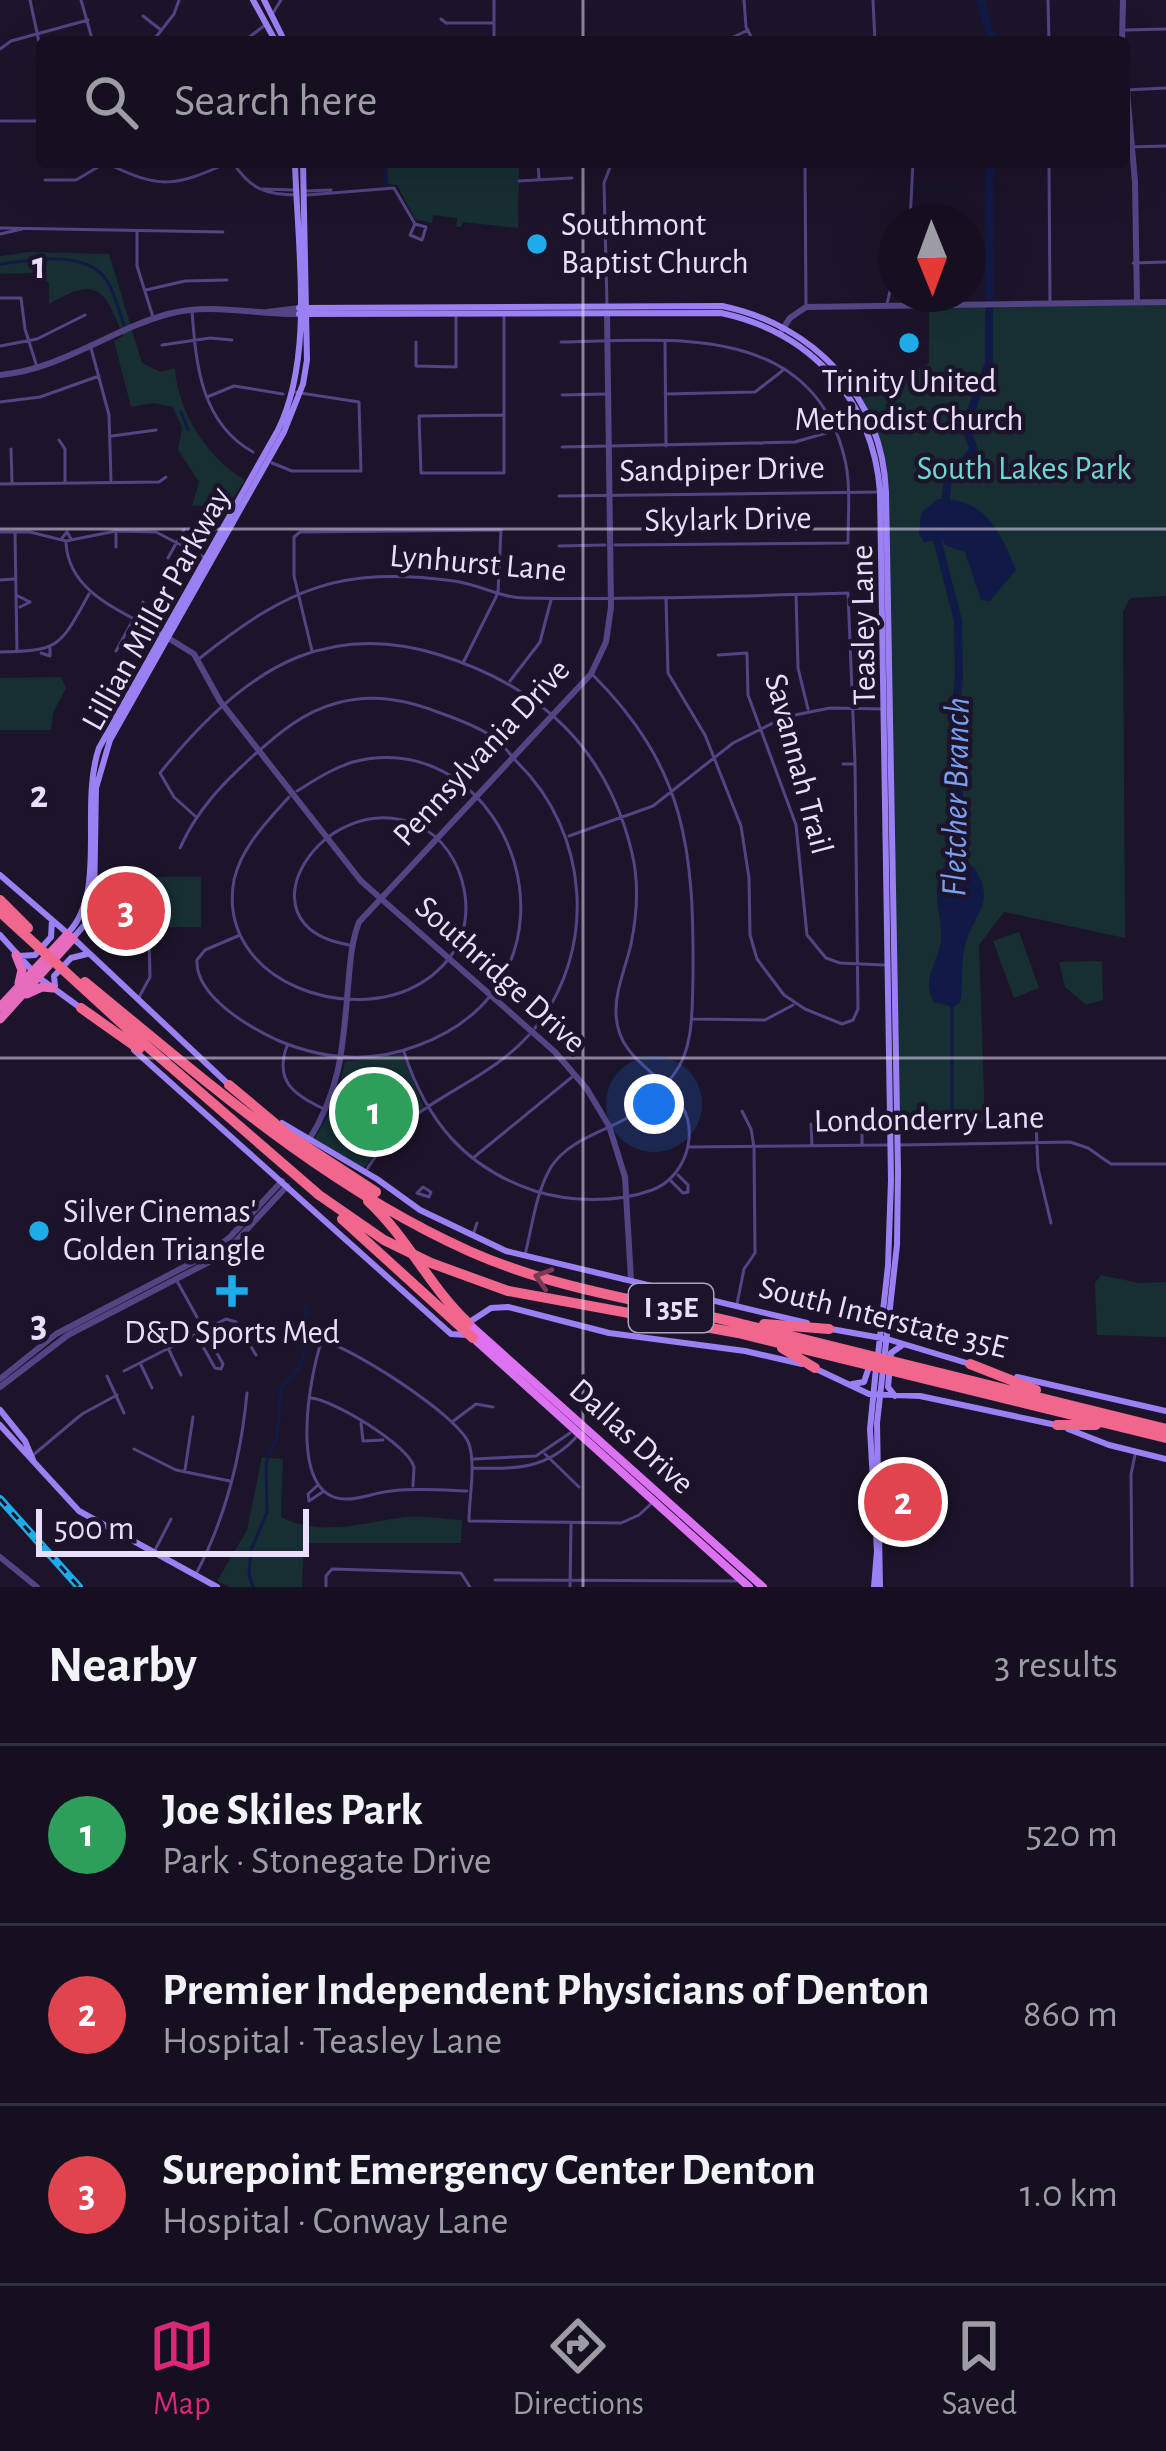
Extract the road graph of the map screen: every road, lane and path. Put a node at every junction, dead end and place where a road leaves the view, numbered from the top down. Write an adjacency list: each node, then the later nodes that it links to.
1 (30, 0): 21 (street)
2 (81, 0): 15 (street)
3 (179, 0): 20 (street)
4 (254, 0): 13 (main road)
5 (264, 0): 13 (main road)
6 (281, 0): 13 (street)
7 (494, 0): 16 (street)
8 (744, 0): 18 (street)
9 (873, 0): 30 (street)
10 (1048, 0): 31 (street)
11 (1123, 0): 19 (street)
12 (142, 16): 20 (street)
13 (271, 18): 24 (street); 25 (main road); 26 (main road)
14 (440, 19): 16 (street)
15 (88, 20): 21 (street); 22 (street)
16 (494, 23): 27 (street)
17 (1166, 29): 19 (street)
18 (748, 30): 28 (street); 29 (street)
19 (1121, 30): 32 (street)
20 (162, 32): 23 (street)
21 (38, 35): 33 (street)
22 (92, 36)
23 (158, 36)
24 (250, 36)
25 (275, 36)
26 (282, 36)
27 (494, 36)
28 (736, 36)
29 (751, 36)
30 (875, 36)
31 (1049, 36)
32 (1122, 36)
33 (0, 49)
34 (1166, 88): 35 (street)
35 (1130, 89)
36 (0, 121): 37 (street)
37 (36, 121)
38 (1166, 146): 39 (street)
39 (1130, 147): 61 (street)
40 (95, 168): 51 (street)
41 (117, 168): 42 (street)
42 (216, 168)
43 (236, 168): 54 (street)
44 (299, 168): 54 (main road)
45 (538, 168): 52 (street)
46 (610, 168): 72 (street, Pennsylvania Drive)
47 (805, 168): 70 (street)
48 (913, 168): 55 (street)
49 (1049, 168): 67 (street)
50 (572, 178): 52 (street)
51 (46, 180)
52 (538, 181): 53 (street)
53 (519, 182)
54 (300, 193): 56 (street); 75 (main road)
55 (911, 204)
56 (415, 224)
57 (137, 230): 58 (street); 59 (street); 63 (street)
58 (0, 231)
59 (223, 232)
60 (1166, 262): 61 (street)
61 (1135, 263): 65 (street)
62 (227, 280): 63 (street)
63 (144, 290): 78 (street)
64 (0, 298): 82 (street)
65 (1135, 302): 66 (street); 67 (street)
66 (1166, 302)
67 (1050, 303): 68 (street)
68 (986, 304)
69 (878, 306): 70 (street)
70 (806, 307): 79 (street)
71 (192, 309): 75 (street); 78 (street); 80 (street)
72 (607, 309): 74 (main road, Teasley Lane); 79 (main road, Teasley Lane); 83 (street, Pennsylvania Drive)
73 (420, 310): 74 (main road, Teasley Lane); 75 (main road, Teasley Lane); 76 (main road, Teasley Lane)
74 (504, 310): 76 (main road, Teasley Lane); 101 (street)
75 (302, 311): 94 (main road, Lillian Miller Parkway)
76 (456, 314): 85 (street)
77 (85, 315): 82 (street)
78 (154, 319): 89 (street)
79 (782, 330): 118 (main road, Teasley Lane)
80 (195, 339): 81 (street); 87 (street); 99 (street)
81 (232, 340)
82 (29, 341): 88 (street); 90 (street)
83 (607, 341): 84 (street); 86 (street); 97 (street, Pennsylvania Drive)
84 (664, 341): 91 (street); 98 (street)
85 (416, 342)
86 (561, 342)
87 (162, 345)
88 (0, 346)
89 (91, 347): 90 (street); 93 (street)
90 (38, 369): 92 (street)
91 (783, 369): 98 (street); 103 (street)
92 (0, 374)
93 (100, 375): 100 (street); 104 (street)
94 (297, 393): 111 (main road, Lillian Miller Parkway); 111 (street)
95 (283, 394): 99 (street)
96 (562, 394): 97 (street)
97 (608, 394): 108 (street, Pennsylvania Drive)
98 (665, 394): 106 (street)
99 (206, 398): 110 (street)
100 (0, 402)
101 (504, 416): 101 (street)
102 (156, 430): 104 (street)
103 (835, 430): 106 (street); 117 (street)
104 (111, 436): 113 (street)
105 (59, 440): 115 (street)
106 (666, 446): 108 (street)
107 (562, 447): 108 (street)
108 (608, 447): 120 (street, Pennsylvania Drive)
109 (10, 449): 114 (street)
110 (253, 452)
111 (265, 459): 130 (main road, Lillian Miller Parkway); 145 (main road, Lillian Miller Parkway)
112 (166, 477): 113 (street)
113 (111, 482): 115 (street)
114 (12, 483): 115 (street); 116 (street)
115 (65, 483)
116 (0, 484)
117 (848, 492): 118 (street, Sandpiper Drive); 120 (street, Sandpiper Drive); 127 (street, Skylark Drive)
118 (883, 492): 157 (main road, Teasley Lane)
119 (559, 496): 120 (street, Sandpiper Drive)
120 (609, 496): 127 (street, Pennsylvania Drive)
121 (184, 529): 126 (street)
122 (15, 531): 124 (street); 125 (street); 132 (street)
123 (116, 531): 125 (street); 126 (street); 128 (street)
124 (0, 532)
125 (66, 541): 134 (street)
126 (178, 542): 130 (street); 131 (street)
127 (609, 546): 129 (street, Skylark Drive); 139 (street, Pennsylvania Drive)
128 (116, 547)
129 (559, 547)
130 (206, 557): 145 (main road, Lillian Miller Parkway)
131 (168, 558)
132 (16, 579): 133 (street); 138 (street)
133 (0, 580)
134 (90, 592): 144 (street, Southridge Drive); 148 (street)
135 (298, 592): 136 (street, Lynhurst Lane); 136 (street); 149 (street); 151 (street, Lynhurst Lane)
136 (498, 593): 141 (street, Lynhurst Lane); 152 (street)
137 (796, 595): 140 (street, Lynhurst Lane); 156 (street, Lynhurst Lane); 158 (street)
138 (16, 596): 143 (street); 143 (street)
139 (611, 596): 140 (street, Lynhurst Lane); 141 (street, Lynhurst Lane); 153 (street, Pennsylvania Drive)
140 (665, 597): 163 (street)
141 (551, 598): 154 (street)
142 (143, 602): 144 (street)
143 (16, 607): 148 (street)
144 (134, 618): 145 (street, Southridge Drive); 146 (street)
145 (165, 636): 151 (street, Southridge Drive); 184 (main road, Lillian Miller Parkway)
146 (116, 651)
147 (0, 652): 148 (street)
148 (17, 652)
149 (312, 652): 152 (street); 155 (street)
150 (718, 655): 160 (street, Savannah Trail)
151 (198, 659): 155 (street, Southridge Drive)
152 (464, 663): 154 (street)
153 (591, 674): 159 (street, Pennsylvania Drive); 166 (street)
154 (509, 682): 159 (street)
155 (224, 706): 161 (street, Southridge Drive); 169 (street)
156 (854, 708): 157 (street); 158 (street); 165 (street)
157 (886, 709): 190 (main road, Teasley Lane)
158 (808, 711): 160 (street)
159 (553, 715): 162 (street, Pennsylvania Drive); 170 (street)
160 (762, 726): 163 (street); 189 (street, Savannah Trail)
161 (259, 751): 162 (street); 167 (street, Southridge Drive); 169 (street)
162 (512, 757): 168 (street, Pennsylvania Drive); 171 (street)
163 (715, 757): 166 (street); 198 (street)
164 (843, 764): 165 (street)
165 (855, 764): 189 (street)
166 (672, 792): 170 (street); 202 (street)
167 (291, 795): 168 (street); 172 (street, Southridge Drive); 183 (street)
168 (474, 797): 173 (street, Pennsylvania Drive); 195 (street)
169 (194, 816): 174 (street)
170 (622, 818): 171 (street); 209 (street)
171 (567, 837): 203 (street)
172 (326, 838): 173 (street); 177 (street, Southridge Drive); 185 (street)
173 (436, 838): 177 (street, Pennsylvania Drive); 188 (street)
174 (180, 848)
175 (0, 875): 180 (main road, South Interstate 35E)
176 (158, 885): 197 (street)
177 (378, 898): 185 (street, Pennsylvania Drive); 188 (street, Southridge Drive)
178 (0, 900): 181 (highway, I 35E)
179 (0, 912): 181 (highway, I 35E)
180 (51, 919): 184 (main road, South Interstate 35E); 186 (main road)
181 (29, 934): 192 (highway, I 35E)
182 (0, 935): 186 (main road)
183 (240, 935): 196 (street); 204 (street)
184 (70, 936): 187 (main road, South Interstate 35E); 191 (highway)
185 (352, 945): 196 (street, Pennsylvania Drive)
186 (16, 955): 191 (main road); 194 (highway)
187 (90, 955): 193 (main road); 197 (main road, South Interstate 35E)
188 (448, 959): 195 (street, Southridge Drive); 196 (street)
189 (858, 965): 190 (street, Savannah Trail); 198 (street)
190 (891, 965): 221 (main road, Teasley Lane)
191 (36, 974): 193 (main road); 194 (highway)
192 (77, 980): 210 (highway, I 35E); 231 (highway, I 35E)
193 (55, 990): 194 (highway); 200 (main road)
194 (17, 996): 199 (highway); 201 (highway)
195 (490, 996): 203 (street, Southridge Drive); 205 (street)
196 (347, 1000): 206 (street, Pennsylvania Drive)
197 (136, 1001): 208 (main road, South Interstate 35E)
198 (795, 1003): 202 (street)
199 (0, 1006)
200 (81, 1008): 210 (highway); 230 (main road)
201 (0, 1019)
202 (691, 1019): 209 (street)
203 (532, 1031): 207 (street, Southridge Drive); 211 (street)
204 (288, 1044): 206 (street); 212 (street)
205 (403, 1051): 206 (street); 211 (street)
206 (341, 1059): 212 (street, Pennsylvania Drive)
207 (575, 1074): 217 (street, Southridge Drive); 225 (street)
208 (229, 1085): 218 (main road, South Interstate 35E); 240 (highway)
209 (663, 1087): 217 (street); 224 (street)
210 (214, 1104): 234 (highway, I 35E)
211 (427, 1108): 225 (street); 227 (street)
212 (326, 1110): 218 (street, Pennsylvania Drive)
213 (742, 1111): 223 (street)
214 (862, 1123): 220 (street)
215 (1036, 1123): 219 (street)
216 (812, 1124): 222 (street)
217 (609, 1126): 233 (street); 235 (street, Southridge Drive)
218 (309, 1140): 227 (main road, South Interstate 35E)
219 (1036, 1142): 221 (street, Londonderry Lane); 226 (street, Londonderry Lane); 238 (street)
220 (862, 1145): 221 (street, Londonderry Lane); 222 (street, Londonderry Lane)
221 (894, 1145): 252 (main road, Teasley Lane)
222 (812, 1146): 223 (street, Londonderry Lane)
223 (754, 1147): 224 (street, Londonderry Lane); 244 (street)
224 (687, 1148): 228 (street)
225 (472, 1159): 233 (street)
226 (1166, 1164)
227 (365, 1172): 236 (main road, South Interstate 35E)
228 (676, 1174): 229 (street); 229 (street)
229 (670, 1181): 235 (street)
230 (285, 1183): 242 (street); 254 (main road)
231 (347, 1185): 240 (highway, I 35E); 245 (highway)
232 (418, 1193): 236 (street)
233 (541, 1193): 235 (street); 241 (street)
234 (319, 1195): 254 (highway); 255 (highway, I 35E)
235 (628, 1196): 243 (street, Southridge Drive)
236 (412, 1204): 239 (main road, South Interstate 35E)
237 (477, 1223): 239 (street)
238 (1051, 1223)
239 (472, 1237): 241 (main road, South Interstate 35E)
240 (448, 1241): 246 (highway, I 35E, one-way to 240)
241 (525, 1257): 243 (main road, South Interstate 35E)
242 (171, 1278): 248 (street); 268 (street)
243 (631, 1280): 244 (main road, South Interstate 35E)
244 (737, 1305): 247 (main road, South Interstate 35E)
245 (468, 1323): 261 (main road, Dallas Drive); 263 (main road, South Interstate 35E)
246 (742, 1324): 247 (highway); 259 (highway, I 35E)
247 (829, 1329): 250 (main road, South Interstate 35E)
248 (203, 1331): 249 (street); 249 (street); 258 (street)
249 (196, 1334): 257 (street)
250 (866, 1336): 252 (main road, South Interstate 35E); 269 (main road)
251 (313, 1337): 253 (street)
252 (884, 1338): 256 (main road, South Interstate 35E); 273 (main road, Teasley Lane)
253 (322, 1339): 275 (street); 283 (street)
254 (470, 1339): 261 (main road); 288 (main road, Dallas Drive)
255 (772, 1342): 259 (highway, I 35E); 263 (highway)
256 (904, 1344): 262 (main road, South Interstate 35E); 274 (main road)
257 (168, 1348): 260 (street); 266 (street)
258 (256, 1354)
259 (861, 1358): 264 (highway, I 35E)
260 (141, 1364): 265 (street); 270 (street)
261 (514, 1364): 288 (main road, Dallas Drive)
262 (970, 1364): 276 (highway); 279 (main road, South Interstate 35E)
263 (815, 1368): 269 (main road, South Interstate 35E)
264 (901, 1368): 276 (highway, I 35E); 284 (highway, I 35E)
265 (124, 1371)
266 (181, 1375)
267 (107, 1376): 272 (street)
268 (0, 1383)
269 (848, 1383): 273 (main road, South Interstate 35E)
270 (152, 1388)
271 (247, 1393): 300 (street)
272 (116, 1395): 280 (street); 294 (street)
273 (876, 1395): 274 (main road, South Interstate 35E); 321 (main road, Teasley Lane)
274 (895, 1396): 286 (main road, South Interstate 35E)
275 (310, 1398): 282 (street); 301 (street)
276 (1067, 1404): 287 (highway, I 35E)
277 (493, 1407): 283 (street)
278 (0, 1411): 294 (main road)
279 (1166, 1411)
280 (124, 1413)
281 (193, 1417): 299 (street)
282 (361, 1420): 290 (street); 290 (street)
283 (451, 1423): 295 (street)
284 (1106, 1424): 286 (highway); 289 (highway, I 35E)
285 (0, 1425): 294 (main road)
286 (1058, 1425): 293 (main road, South Interstate 35E)
287 (1166, 1429)
288 (578, 1430): 292 (street); 297 (street); 306 (main road, Dallas Drive)
289 (1166, 1438)
290 (385, 1439): 304 (street)
291 (134, 1449): 299 (street)
292 (544, 1452): 295 (street); 297 (street)
293 (1135, 1453): 296 (main road, South Interstate 35E); 322 (street)
294 (35, 1457): 309 (main road)
295 (471, 1459): 298 (street)
296 (1166, 1459)
297 (549, 1460): 298 (street); 302 (street)
298 (470, 1468): 305 (street)
299 (184, 1472): 300 (street)
300 (232, 1481): 312 (street)
301 (319, 1484): 303 (street); 303 (street)
302 (579, 1486)
303 (325, 1490): 304 (street)
304 (413, 1490): 305 (street)
305 (470, 1491): 308 (street)
306 (657, 1498): 308 (street); 311 (main road, Dallas Drive)
307 (170, 1519): 309 (street)
308 (571, 1522): 314 (street)
309 (154, 1554): 312 (main road)
310 (0, 1557): 315 (street)
311 (741, 1574): 314 (street); 319 (main road, Dallas Drive); 320 (main road, Dallas Drive)
312 (195, 1575): 316 (main road)
313 (495, 1580): 314 (street)
314 (570, 1584)
315 (37, 1587)
316 (217, 1587)
317 (326, 1587): 318 (street)
318 (470, 1587)
319 (749, 1587)
320 (763, 1587)
321 (877, 1587)
322 (1132, 1587)

